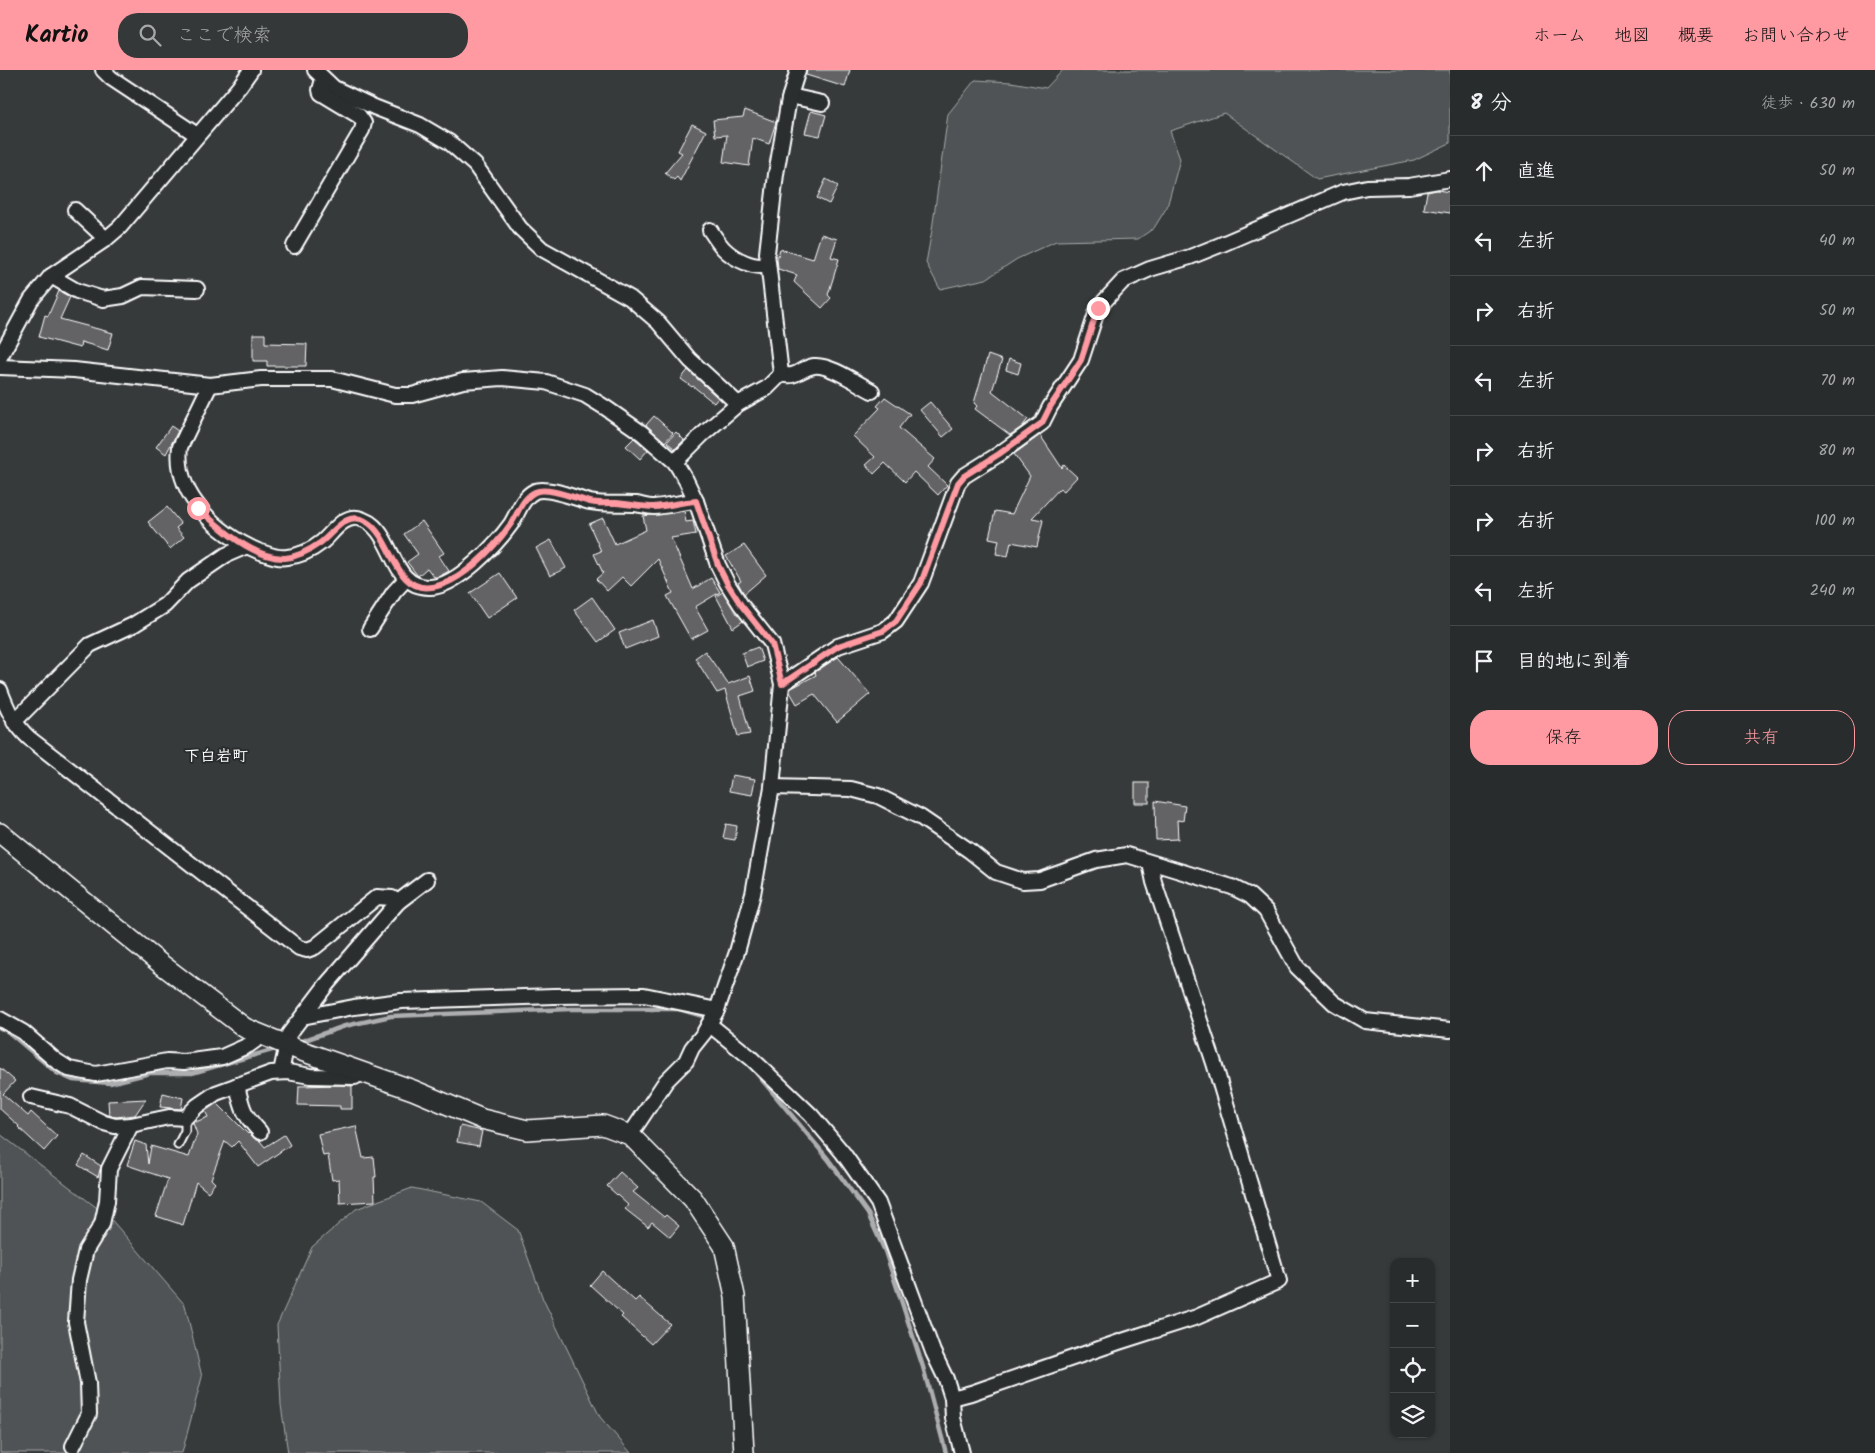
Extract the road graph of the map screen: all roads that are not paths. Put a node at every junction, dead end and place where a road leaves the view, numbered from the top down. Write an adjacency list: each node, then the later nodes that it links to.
1 (103, 70): 7 (street)
2 (251, 70): 7 (street)
3 (798, 70): 5 (street)
4 (319, 73): 12 (street); 21 (street)
5 (790, 96): 6 (street); 13 (street)
6 (822, 103)
7 (197, 135): 11 (street)
8 (1450, 179): 27 (street)
9 (75, 210): 11 (street)
10 (710, 230): 13 (street)
11 (106, 239): 14 (street)
12 (294, 246)
13 (768, 265): 18 (street)
14 (51, 276): 15 (street); 16 (street)
15 (197, 289)
16 (0, 357)
17 (0, 366): 19 (street)
18 (781, 374): 20 (street); 21 (street)
19 (210, 385): 22 (street); 24 (street)
20 (872, 391)
21 (738, 404): 22 (street)
22 (675, 462): 23 (street)
23 (696, 501): 25 (street); 27 (street)
24 (247, 546): 25 (street); 29 (street)
25 (406, 578): 26 (street)
26 (370, 629)
27 (782, 684): 30 (street)
28 (0, 690): 29 (street)
29 (14, 722): 34 (street)
30 (772, 787): 32 (street); 35 (street)
31 (0, 833): 40 (street)
32 (1150, 864): 39 (street); 51 (street)
33 (426, 880): 34 (street)
34 (398, 902): 36 (street)
35 (717, 1010): 36 (street); 38 (street)
36 (302, 1018): 41 (street)
37 (0, 1020): 40 (street)
38 (709, 1024): 49 (street); 51 (street)
39 (1450, 1030)
40 (263, 1035): 41 (street)
41 (286, 1045): 42 (street); 43 (street)
42 (281, 1072): 43 (street); 44 (street)
43 (362, 1072): 49 (street)
44 (238, 1086): 46 (street); 48 (street)
45 (31, 1097): 47 (street)
46 (185, 1118): 47 (street); 50 (lane)
47 (131, 1125): 52 (street)
48 (260, 1132)
49 (630, 1135): 53 (street)
50 (178, 1145)
51 (952, 1398): 54 (street)
52 (73, 1446)
53 (744, 1453)
54 (962, 1453)

